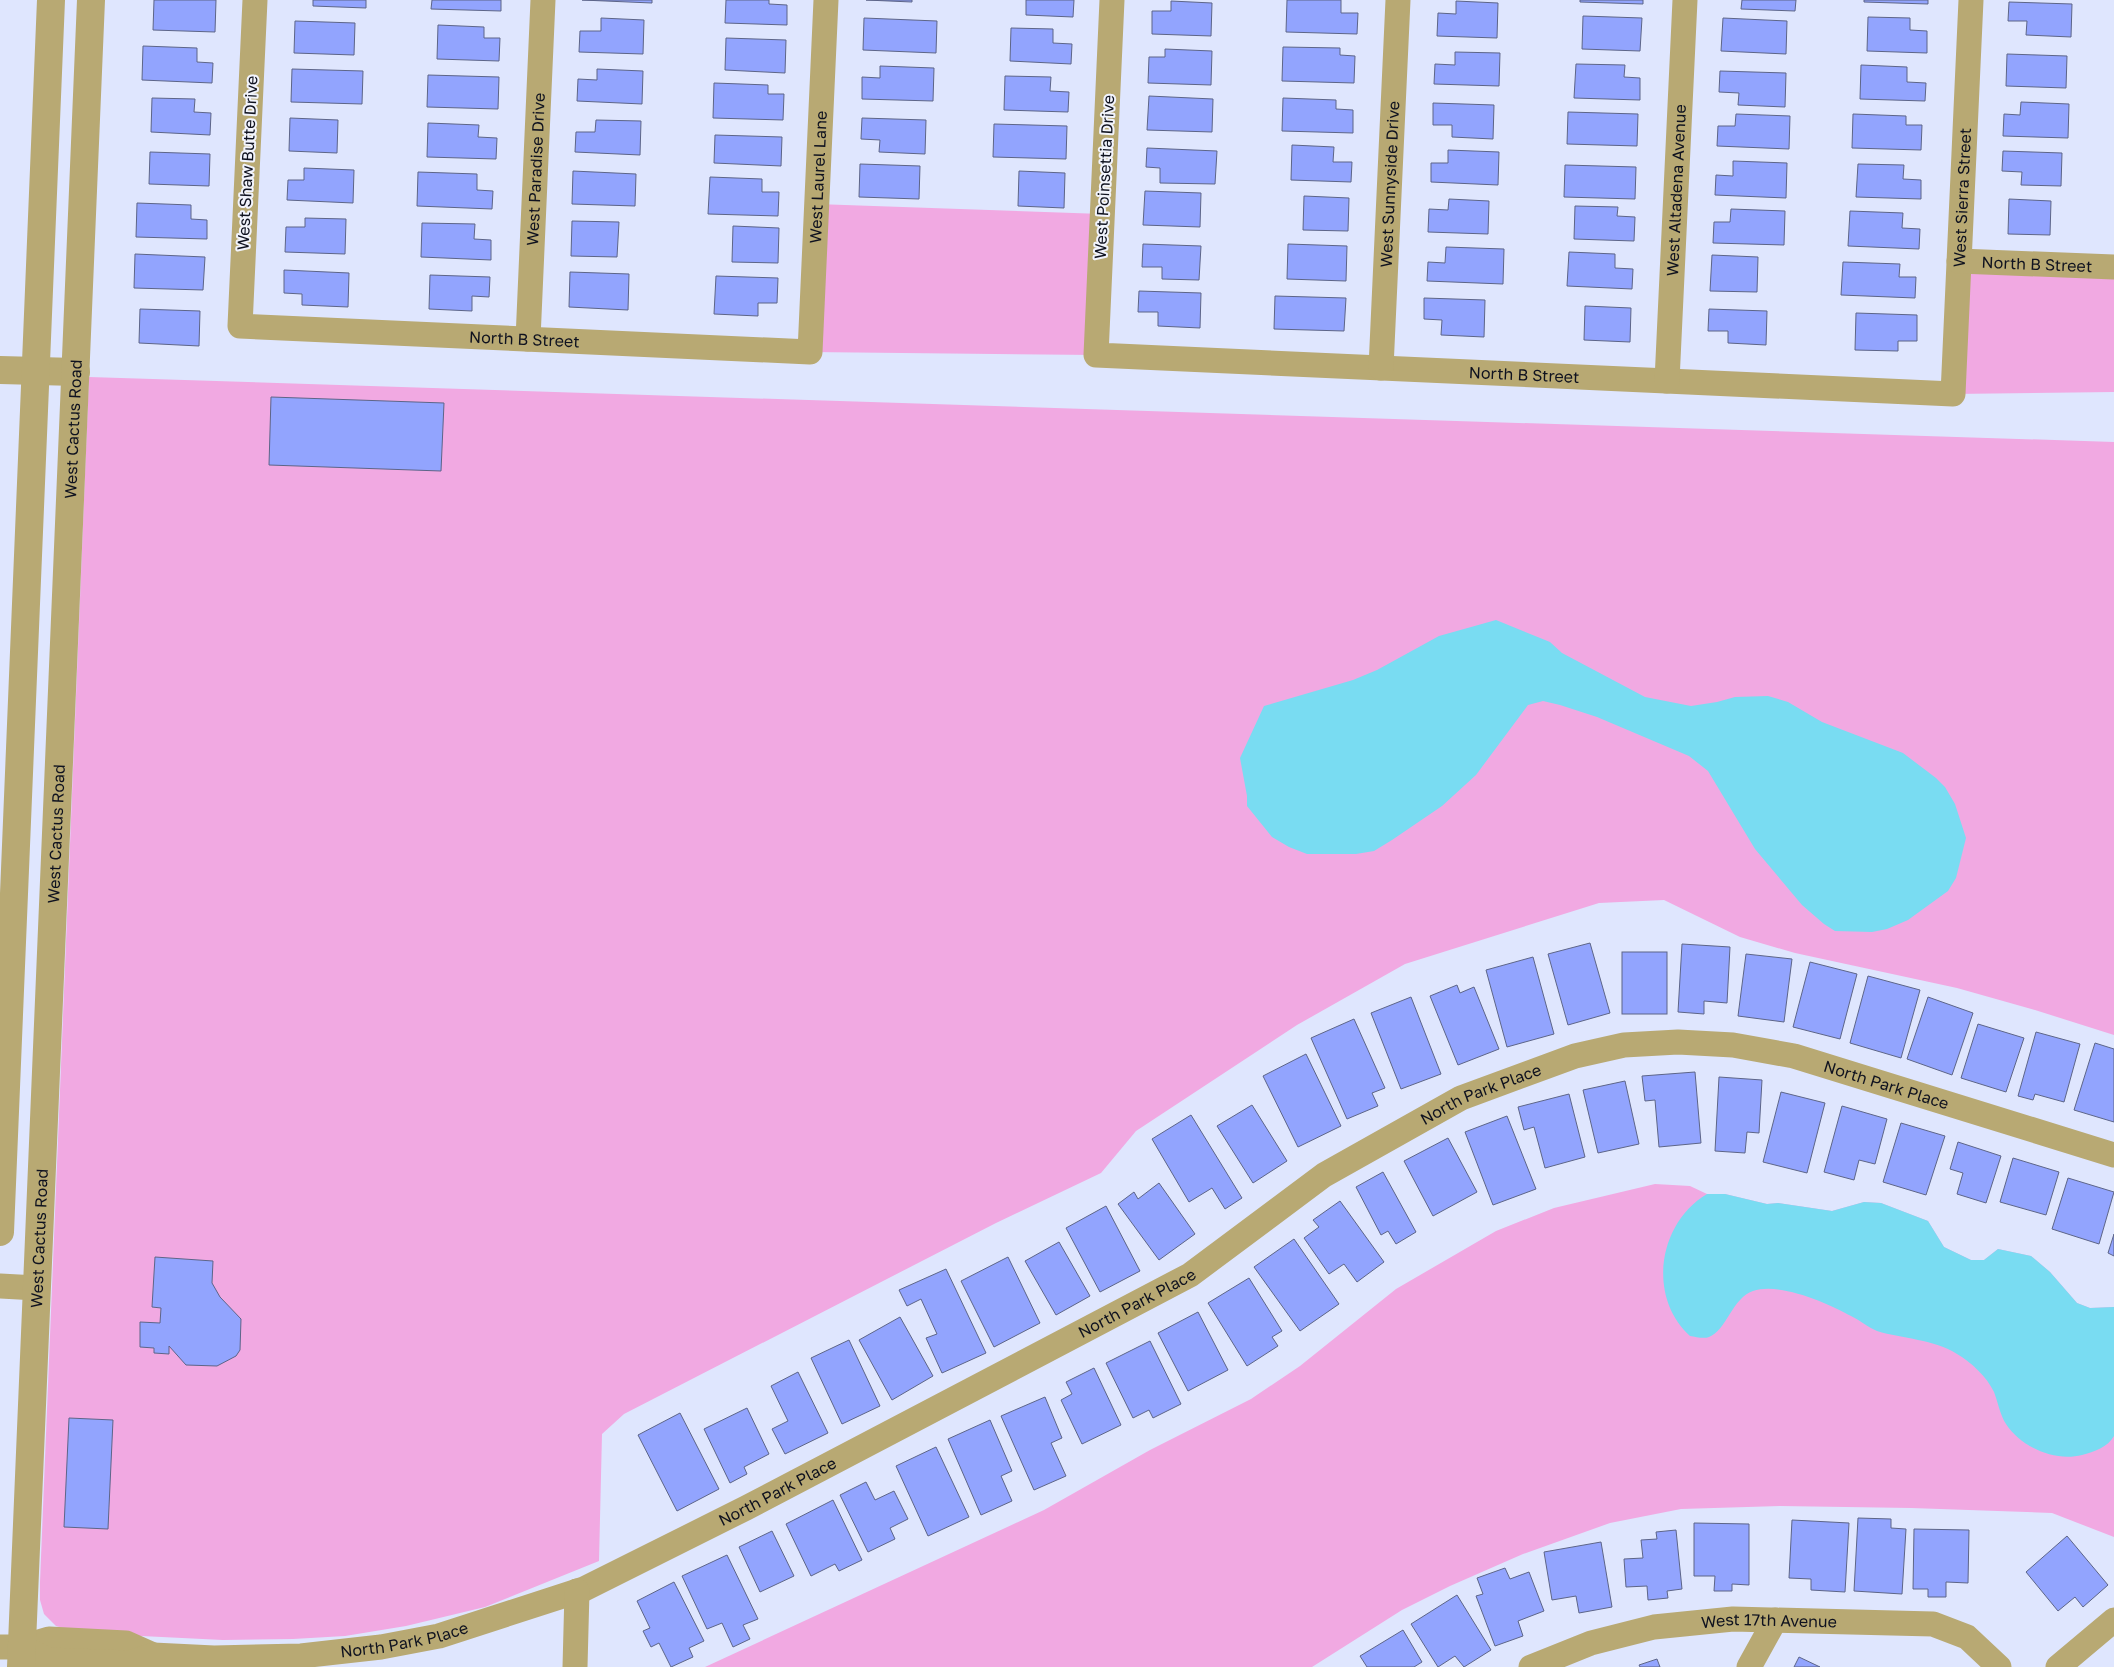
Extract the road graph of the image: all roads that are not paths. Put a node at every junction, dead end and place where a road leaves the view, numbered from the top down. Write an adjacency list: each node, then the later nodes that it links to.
1 (51, 0): 18 (street)
2 (91, 0): 19 (street, West Cactus Road)
3 (254, 0): 12 (street, West Shaw Butte Drive)
4 (543, 0): 13 (street, West Paradise Drive)
5 (826, 0): 14 (street, West Laurel Lane)
6 (1112, 0): 15 (street, West Poinsettia Drive)
7 (1398, 0): 16 (street, West Sunnyside Drive)
8 (1685, 0): 20 (street, West Altadena Avenue)
9 (1971, 0): 10 (street, West Sierra Street)
10 (1959, 261): 11 (street, North B Street); 21 (street, West Sierra Street)
11 (2114, 267)
12 (240, 326): 13 (street, North B Street)
13 (528, 339): 14 (street, North B Street)
14 (810, 352)
15 (1096, 355): 16 (street, North B Street)
16 (1381, 368): 20 (street, North B Street)
17 (0, 370): 18 (street)
18 (36, 371): 19 (street); 23 (street)
19 (76, 372): 25 (street, West Cactus Road)
20 (1667, 381): 21 (street, North B Street)
21 (1953, 394)
22 (2114, 1155): 26 (street, North Park Place)
23 (0, 1232)
24 (0, 1286): 25 (street)
25 (37, 1288): 29 (street, West Cactus Road)
26 (577, 1591): 29 (street, North Park Place); 30 (street)
27 (1775, 1620): 31 (street, West 17th Avenue); 32 (street); 33 (street, West 17th Avenue)
28 (2114, 1620): 34 (street)
29 (15, 1654)
30 (575, 1667)
31 (1531, 1667)
32 (1749, 1667)
33 (1999, 1667)
34 (2058, 1667)

